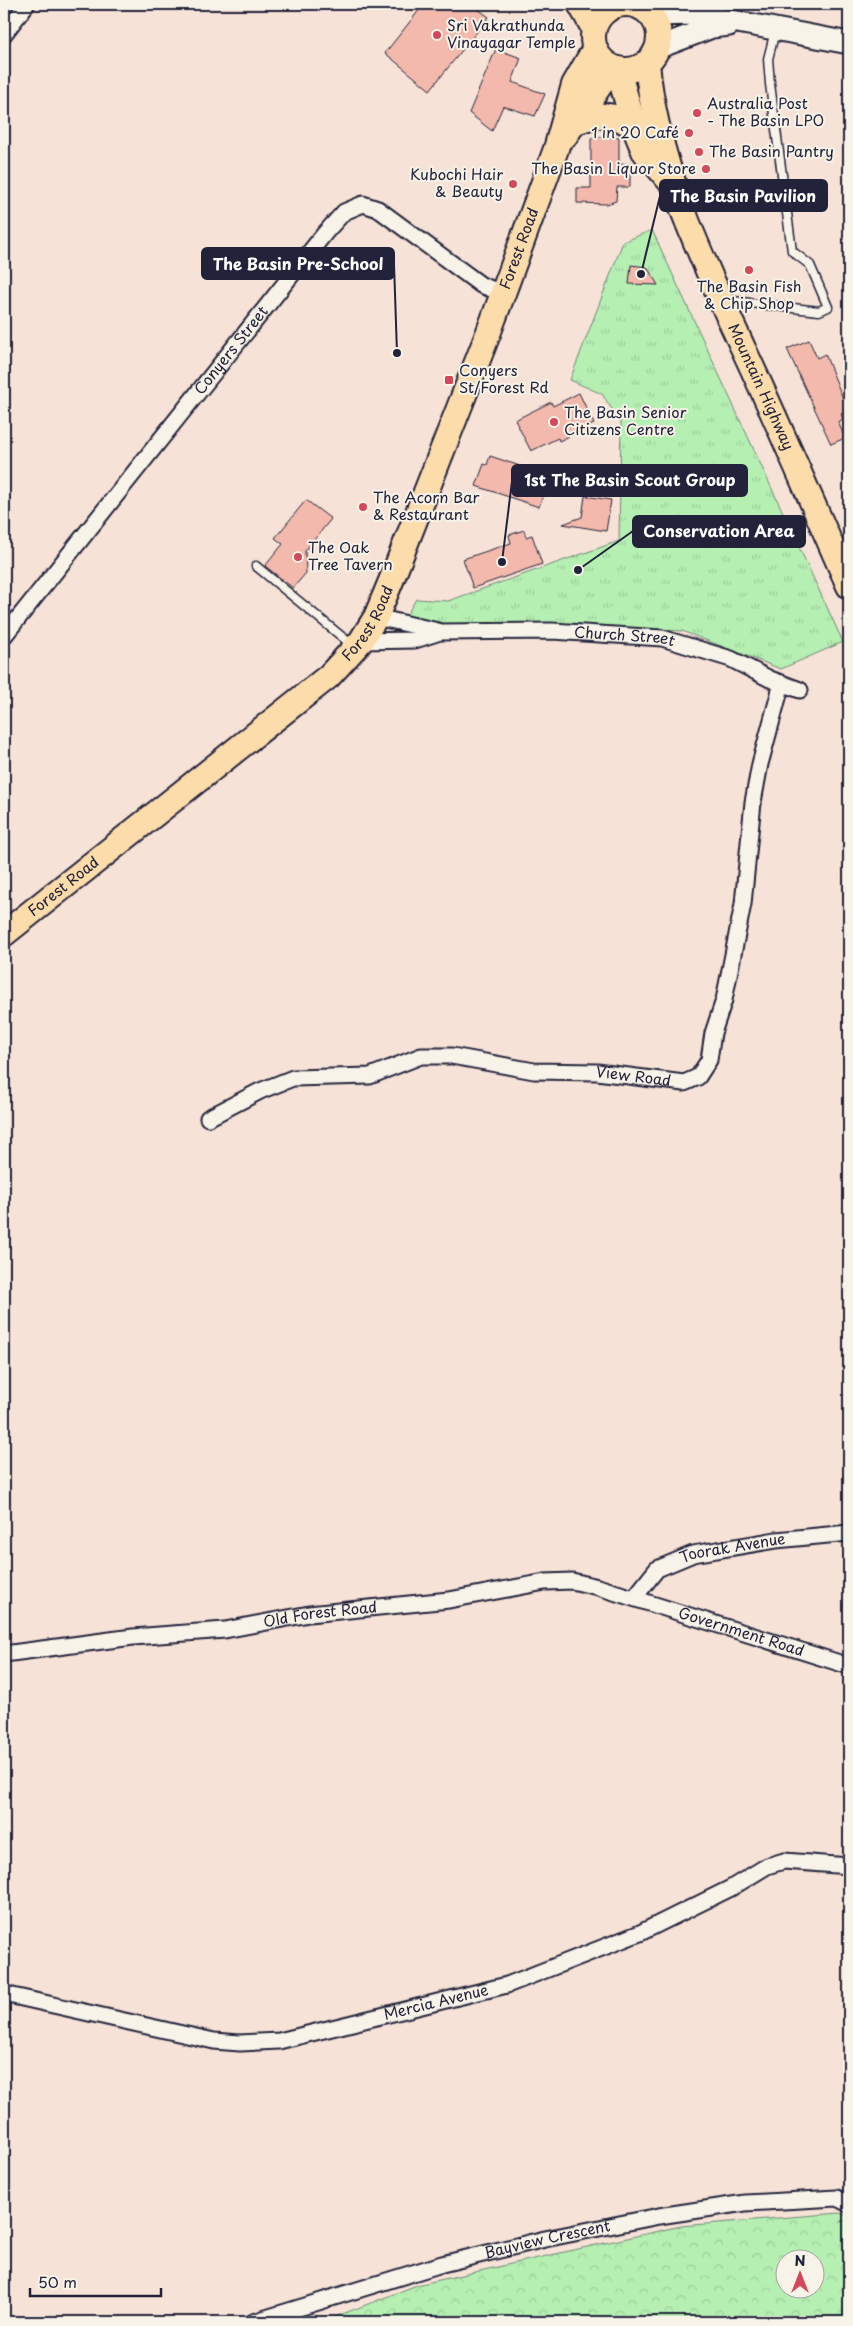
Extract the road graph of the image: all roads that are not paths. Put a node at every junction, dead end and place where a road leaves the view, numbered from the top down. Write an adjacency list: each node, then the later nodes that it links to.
1 (27, 4): 7 (street)
2 (580, 4): 8 (main road)
3 (616, 4): 4 (main road); 8 (main road)
4 (650, 15): 5 (main road); 10 (main road)
5 (744, 23): 6 (main road); 10 (main road)
6 (776, 29): 9 (main road); 17 (lane)
7 (4, 34)
8 (594, 38): 11 (main road); 14 (main road, Forest Road)
9 (849, 43)
10 (652, 56): 11 (main road); 15 (main road, Mountain Highway)
11 (615, 69): 12 (main road, Forest Road); 13 (main road, Mountain Highway)
12 (574, 123): 13 (main road); 14 (main road, Forest Road)
13 (635, 130): 15 (main road, Mountain Highway)
14 (556, 149): 16 (main road, Forest Road)
15 (674, 186): 17 (main road, Mountain Highway)
16 (502, 293): 20 (main road, Forest Road); 22 (street, Conyers Street)
17 (720, 300): 19 (main road, Mountain Highway)
18 (256, 566): 23 (lane)
19 (849, 586)
20 (376, 617): 21 (street, Church Street); 23 (main road, Forest Road)
21 (440, 632): 23 (street, Church Street); 24 (street, Church Street)
22 (4, 636)
23 (358, 644): 26 (main road, Forest Road)
24 (782, 684): 25 (street, Church Street); 27 (street, View Road)
25 (800, 690)
26 (4, 934)
27 (208, 1118)
28 (849, 1533): 29 (street, Toorak Avenue)
29 (634, 1598): 30 (street, Old Forest Road); 31 (street, Government Road)
30 (4, 1654)
31 (849, 1666)
32 (849, 1866): 33 (street, Mercia Avenue)
33 (4, 1994)
34 (849, 2204): 35 (street, Bayview Crescent)
35 (253, 2322)

